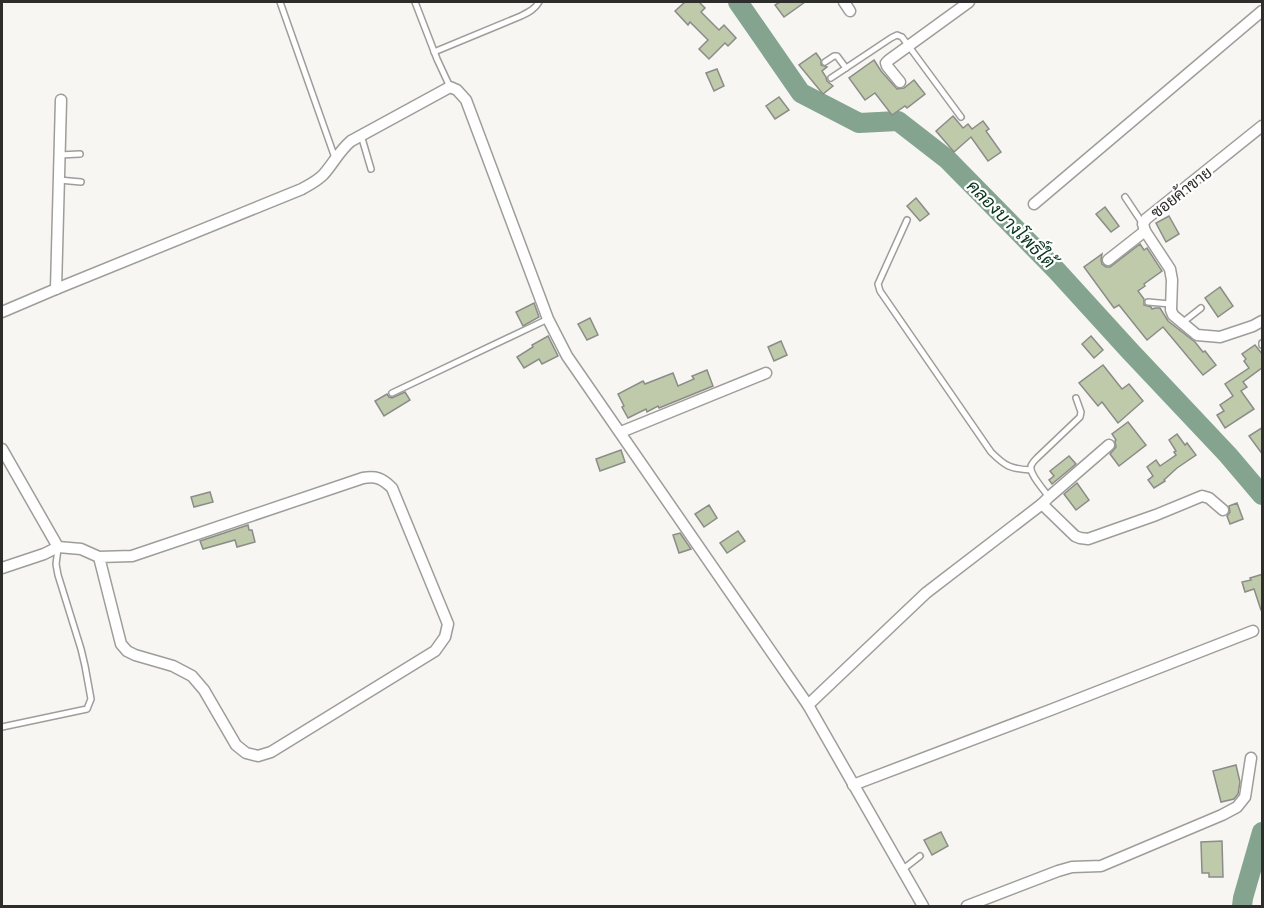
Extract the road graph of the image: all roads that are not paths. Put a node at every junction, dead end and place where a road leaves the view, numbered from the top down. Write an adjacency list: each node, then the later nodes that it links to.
1 (280, 2): 21 (lane)
2 (415, 2): 9 (lane)
3 (539, 2): 9 (lane)
4 (844, 2): 6 (street)
5 (969, 2): 8 (street)
6 (850, 11)
7 (1263, 11): 26 (street)
8 (909, 45): 11 (lane); 13 (street); 16 (lane)
9 (434, 52): 14 (lane)
10 (825, 62): 11 (lane)
11 (846, 68): 12 (lane)
12 (831, 78)
13 (900, 82)
14 (450, 87): 18 (street); 35 (street)
15 (61, 100): 20 (street)
16 (961, 117)
17 (1263, 126): 28 (street, ซอยค้าขาย)
18 (362, 135): 21 (street); 22 (lane)
19 (80, 154): 20 (lane)
20 (59, 155): 23 (street)
21 (335, 158): 30 (street)
22 (371, 169)
23 (59, 180): 24 (lane); 30 (street)
24 (81, 182)
25 (1125, 197): 28 (lane)
26 (1034, 204)
27 (907, 220): 44 (lane)
28 (1144, 228): 29 (street); 32 (street, ซอยค้าขาย)
29 (1108, 260)
30 (56, 289): 34 (street)
31 (1148, 302): 32 (lane)
32 (1170, 304): 37 (street)
33 (1201, 308): 37 (lane)
34 (2, 312)
35 (548, 319): 39 (lane); 41 (street)
36 (1263, 321): 37 (street)
37 (1182, 323)
38 (766, 373): 41 (street)
39 (392, 393)
40 (1076, 398): 44 (lane)
41 (621, 432): 51 (street)
42 (1109, 445): 45 (street)
43 (2, 450): 47 (street)
44 (1031, 470): 45 (lane)
45 (1045, 501): 46 (street); 51 (street)
46 (1223, 510)
47 (58, 547): 48 (street); 49 (street); 52 (lane)
48 (99, 557): 48 (street)
49 (2, 568)
50 (1252, 631): 54 (street)
51 (808, 705): 54 (street)
52 (2, 727)
53 (1251, 758): 58 (street)
54 (853, 785): 56 (street)
55 (920, 856): 56 (lane)
56 (902, 870): 57 (street)
57 (923, 906)
58 (967, 906)

